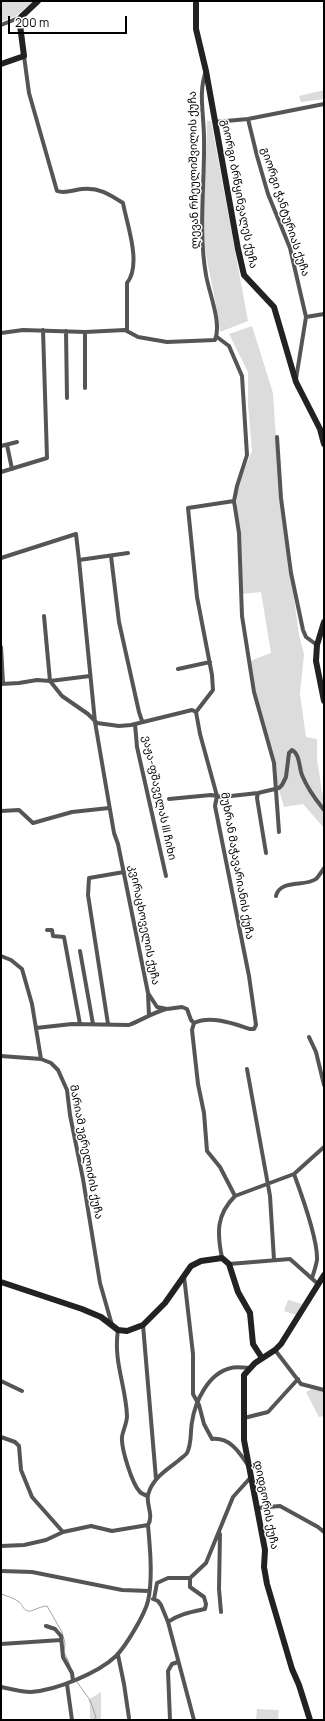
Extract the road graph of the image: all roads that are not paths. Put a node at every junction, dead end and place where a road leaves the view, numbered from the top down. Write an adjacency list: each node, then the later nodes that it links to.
1 (38, 1): 3 (street)
2 (196, 1): 7 (street, გიორგი ბრწყინვალეს ქუჩა)
3 (21, 17): 4 (street); 5 (street)
4 (1, 25)
5 (24, 56): 6 (street); 15 (street)
6 (1, 64)
7 (206, 71): 10 (street, გიორგი ბრწყინვალეს ქუჩა); 18 (street, ლევან რჩეულიშვილის ქუჩა)
8 (324, 104): 9 (street)
9 (248, 119): 10 (street); 12 (street, გიორგი ჭანტურიას ქუჩა)
10 (215, 122): 19 (street, გიორგი ბრწყინვალეს ქუჩა)
11 (324, 314): 12 (street)
12 (306, 317): 19 (street, გიორგი ჭანტურიას ქუჩა)
13 (43, 330): 14 (street); 17 (street); 27 (street)
14 (66, 331): 16 (street); 21 (street)
15 (127, 331): 16 (street); 18 (street)
16 (86, 332): 20 (street)
17 (1, 333)
18 (217, 337): 29 (street)
19 (296, 382): 24 (street, გიორგი ბრწყინვალეს ქუჩა)
20 (85, 388)
21 (67, 398)
22 (276, 437): 36 (street)
23 (17, 442): 25 (street)
24 (324, 444)
25 (7, 445): 26 (street); 27 (street)
26 (1, 446)
27 (12, 469): 28 (street)
28 (1, 472)
29 (234, 501): 38 (street); 48 (street)
30 (128, 553): 31 (street)
31 (111, 556): 33 (street); 45 (street)
32 (1, 558): 33 (street, კვირაცხოველის ქუჩა)
33 (79, 560): 40 (street, კვირაცხოველის ქუჩა)
34 (44, 616): 41 (street)
35 (324, 622): 36 (street)
36 (317, 644): 43 (street)
37 (1, 647): 42 (street)
38 (210, 662): 39 (street); 44 (street)
39 (178, 669)
40 (90, 676): 41 (street); 46 (street, კვირაცხოველის ქუჩა)
41 (50, 681): 42 (street); 46 (street)
42 (2, 683)
43 (324, 701)
44 (196, 712): 45 (street); 50 (street, მუხრან მაჭავარიანის ქუჩა)
45 (142, 721): 47 (street)
46 (95, 722): 47 (street); 52 (street, კვირაცხოველის ქუჩა)
47 (136, 724): 59 (street, ვაჟა-ფშაველას III ჩიხი)
48 (276, 789): 49 (street); 53 (street); 55 (street)
49 (258, 793): 50 (street); 56 (street)
50 (217, 796): 51 (street); 67 (street, მუხრან მაჭავარიანის ქუჩა)
51 (169, 799)
52 (109, 808): 54 (street); 58 (street, კვირაცხოველის ქუჩა)
53 (324, 810)
54 (1, 811)
55 (279, 832)
56 (266, 853)
57 (324, 868): 60 (street)
58 (124, 872): 64 (street, კვირაცხოველის ქუჩა); 70 (street)
59 (166, 876)
60 (276, 896)
61 (47, 930): 68 (street)
62 (80, 951): 69 (street)
63 (1, 956): 71 (street)
64 (148, 993): 65 (street, კვირაცხოველის ქუჩა); 66 (street)
65 (167, 1009): 66 (street); 67 (street)
66 (149, 1015): 70 (street)
67 (194, 1023): 80 (street)
68 (80, 1024): 69 (street); 71 (street)
69 (93, 1024): 70 (street)
70 (108, 1024)
71 (36, 1028): 74 (street)
72 (309, 1037): 76 (street)
73 (1, 1056): 74 (street)
74 (41, 1059): 90 (street, მარიამ უგრელიძის ქუჩა)
75 (247, 1069): 79 (street)
76 (324, 1085)
77 (324, 1147): 78 (street)
78 (294, 1174): 79 (street); 86 (street)
79 (267, 1185): 80 (street); 82 (street)
80 (235, 1196): 81 (street)
81 (222, 1258): 83 (street); 85 (street)
82 (274, 1260): 83 (street); 86 (street)
83 (229, 1264): 93 (street)
84 (324, 1275): 88 (street)
85 (184, 1276): 89 (street); 99 (street)
86 (312, 1278): 88 (street)
87 (1, 1282): 90 (street)
88 (318, 1284): 92 (street)
89 (143, 1325): 91 (street); 104 (street)
90 (112, 1326): 91 (street)
91 (118, 1330): 105 (street)
92 (275, 1350): 93 (street); 95 (street)
93 (262, 1358): 94 (street)
94 (249, 1368): 99 (street); 100 (street, დიდგორის ქუჩა)
95 (298, 1379): 97 (street); 100 (street)
96 (1, 1381): 98 (street)
97 (324, 1390)
98 (22, 1391)
99 (196, 1403): 102 (street); 104 (street)
100 (244, 1418): 102 (street, დიდგორის ქუჩა)
101 (1, 1437): 108 (street)
102 (248, 1465): 103 (street, დიდგორის ქუჩა)
103 (251, 1477): 106 (street, დიდგორის ქუჩა); 109 (street)
104 (156, 1479): 105 (street)
105 (148, 1496): 107 (street)
106 (257, 1508): 110 (street); 131 (street, დიდგორის ქუჩა)
107 (148, 1525): 108 (street); 114 (street)
108 (62, 1532): 111 (street)
109 (220, 1532): 113 (street); 117 (street)
110 (324, 1532)
111 (1, 1546)
112 (1, 1571): 114 (street)
113 (190, 1578): 116 (street); 118 (street)
114 (149, 1592): 115 (street)
115 (149, 1598): 116 (street); 122 (street)
116 (154, 1599): 118 (street)
117 (221, 1612)
118 (168, 1622): 123 (street)
119 (46, 1626): 120 (street)
120 (61, 1640): 121 (street); 124 (street)
121 (1, 1644)
122 (118, 1655): 124 (street); 127 (street)
123 (178, 1662): 129 (street); 130 (street)
124 (73, 1682): 125 (street)
125 (67, 1684): 126 (street); 128 (street)
126 (1, 1688)
127 (129, 1718)
128 (72, 1720)
129 (170, 1720)
130 (194, 1720)
131 (310, 1720)

